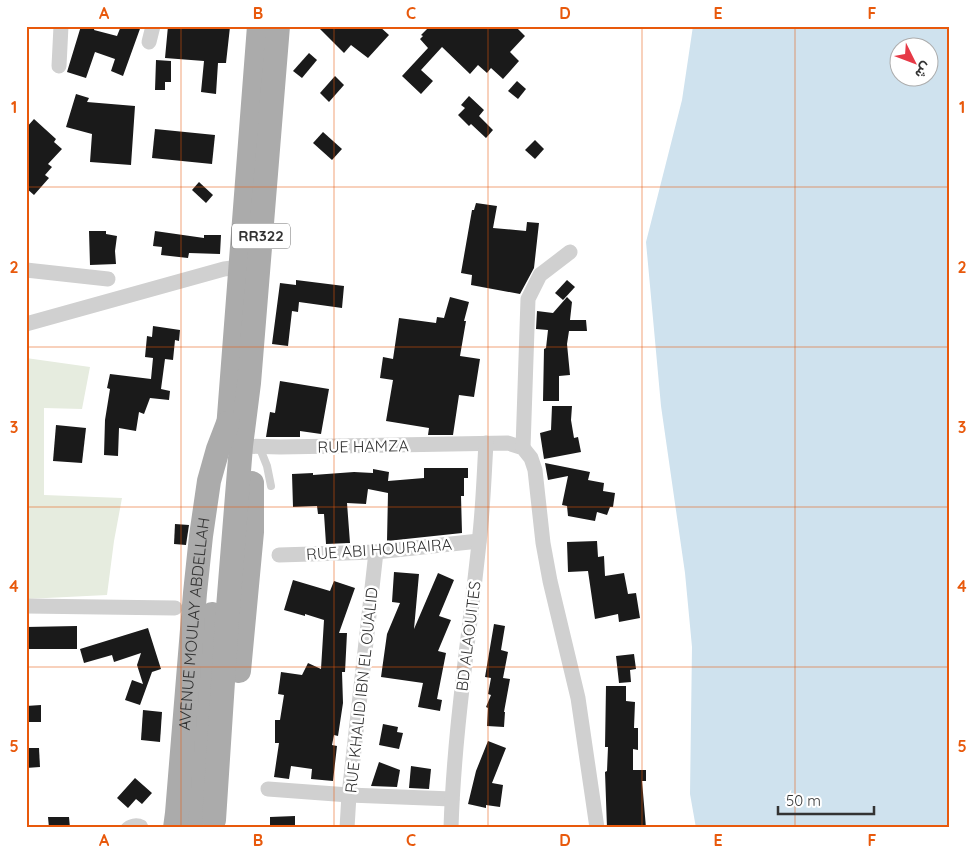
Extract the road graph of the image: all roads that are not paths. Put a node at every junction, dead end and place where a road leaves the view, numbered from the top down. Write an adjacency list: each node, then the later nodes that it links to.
1 (62, 26): 6 (street)
2 (153, 26): 5 (street)
3 (259, 26): 8 (main road, AVENUE MOULAY ABDELLAH / RR322)
4 (278, 26): 13 (main road, AVENUE MOULAY ABDELLAH / RR322)
5 (149, 42)
6 (59, 66)
7 (570, 252): 14 (street)
8 (240, 267): 11 (street); 24 (main road, AVENUE MOULAY ABDELLAH / RR322)
9 (26, 270): 10 (street)
10 (108, 279)
11 (26, 324)
12 (486, 443): 13 (street, RUE HAMZA); 14 (street, RUE HAMZA); 16 (street, BD ALAOUITES)
13 (250, 446): 15 (lane); 24 (main road, AVENUE MOULAY ABDELLAH / RR322)
14 (523, 448): 29 (street)
15 (271, 486)
16 (479, 541): 17 (street, RUE ABI HOURAIRA); 23 (street, BD ALAOUITES)
17 (376, 552): 18 (street, RUE ABI HOURAIRA); 22 (street, RUE KHALID IBN EL OUALID)
18 (278, 555)
19 (26, 606): 20 (street)
20 (175, 608)
21 (268, 789): 22 (street)
22 (349, 795): 23 (street); 27 (street, RUE KHALID IBN EL OUALID)
23 (452, 799): 28 (street, BD ALAOUITES)
24 (203, 823)
25 (124, 828): 26 (lane)
26 (144, 828)
27 (347, 828)
28 (451, 828)
29 (597, 828)

